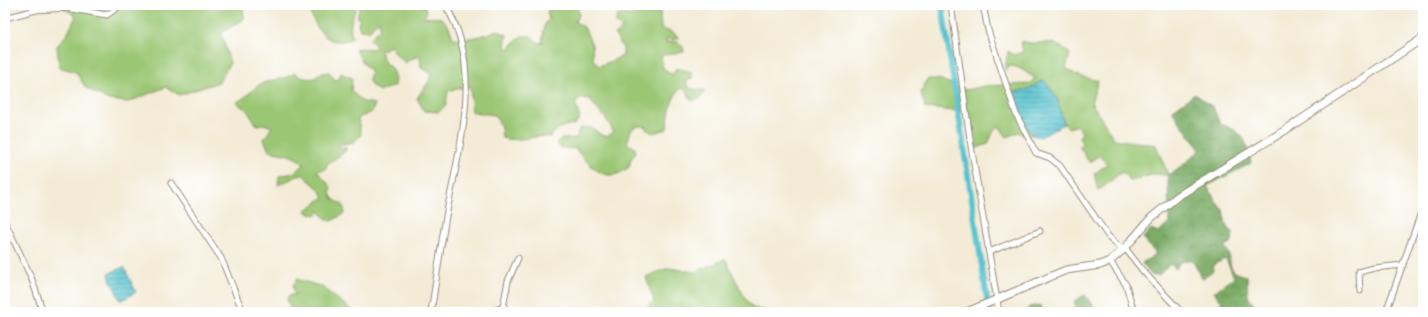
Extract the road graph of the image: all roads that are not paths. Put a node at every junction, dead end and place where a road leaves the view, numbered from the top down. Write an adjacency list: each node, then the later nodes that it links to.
1 (121, 5): 5 (street)
2 (445, 5): 20 (street)
3 (951, 5): 12 (street)
4 (982, 5): 11 (street)
5 (5, 18)
6 (1423, 38): 11 (main road)
7 (172, 183): 19 (street)
8 (1423, 208): 15 (street)
9 (5, 222): 18 (street)
10 (1040, 231): 12 (street)
11 (1125, 248): 14 (main road); 25 (street)
12 (989, 252): 17 (street)
13 (518, 258): 21 (street)
14 (1110, 261): 17 (main road); 24 (street)
15 (1403, 265): 16 (street); 26 (street)
16 (1360, 291)
17 (995, 302): 22 (main road); 23 (street)
18 (43, 312)
19 (243, 312)
20 (431, 312)
21 (490, 312)
22 (967, 312)
23 (999, 312)
24 (1134, 312)
25 (1181, 312)
26 (1386, 312)

